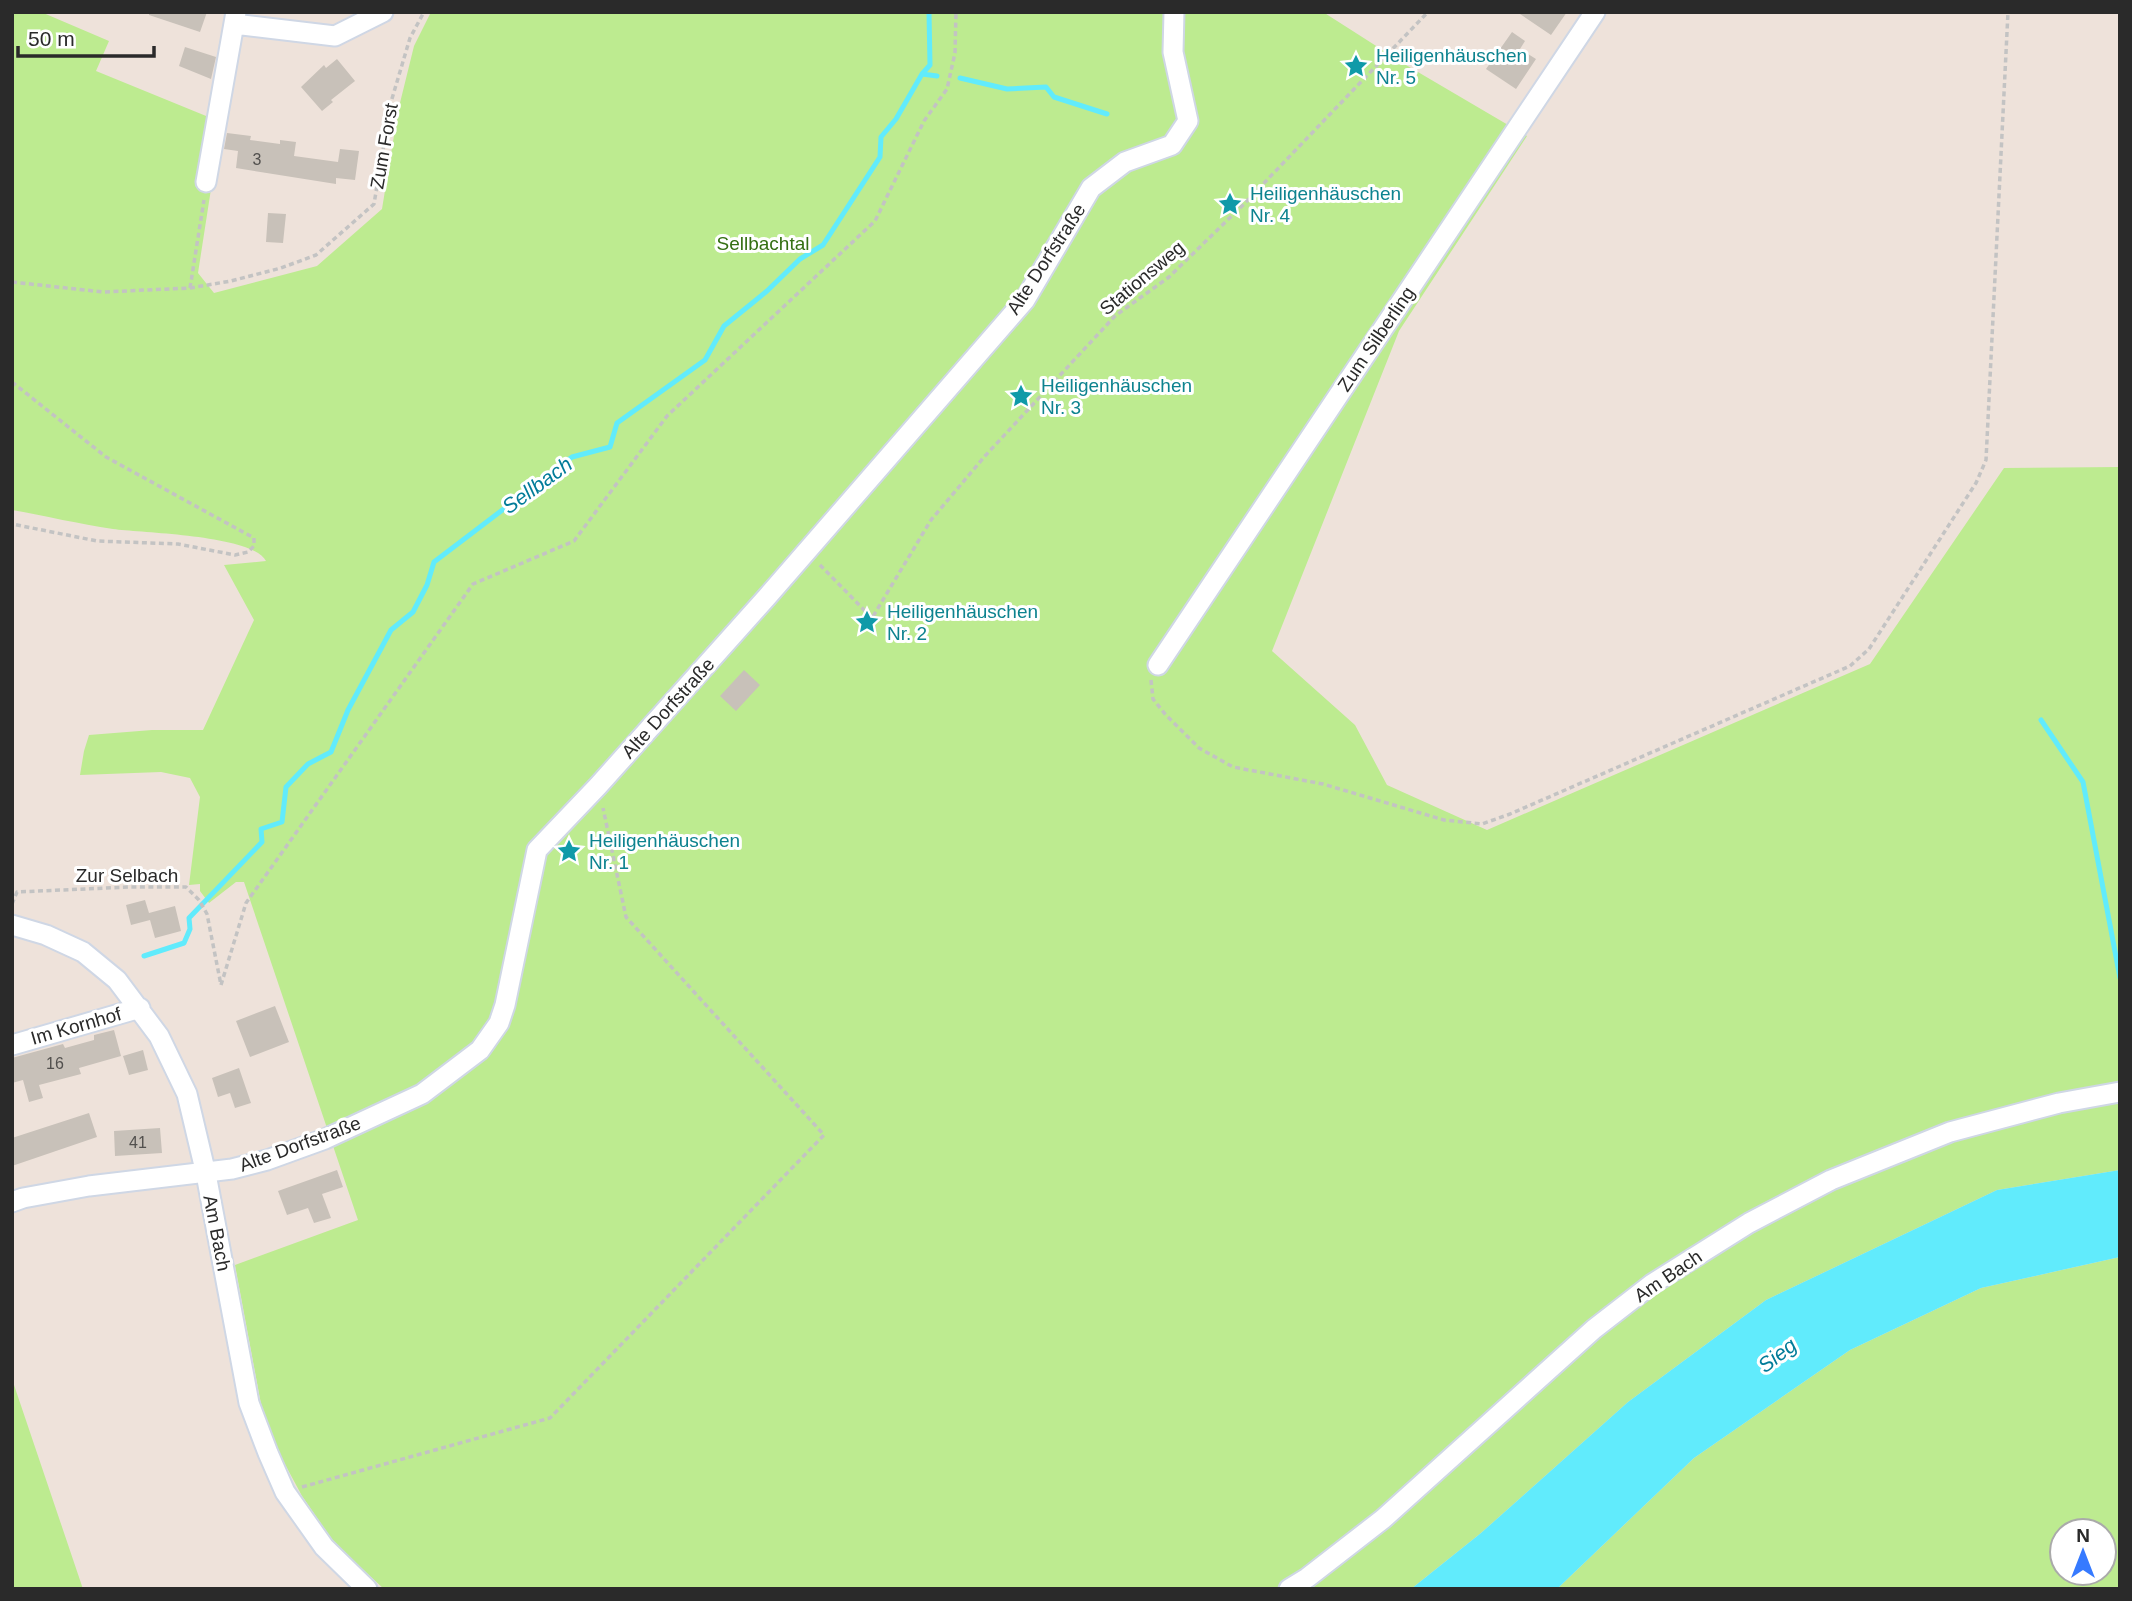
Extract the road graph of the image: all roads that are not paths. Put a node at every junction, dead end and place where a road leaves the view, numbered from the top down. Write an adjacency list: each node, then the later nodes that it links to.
1 (383, 12): 4 (street)
2 (1174, 12): 11 (street, Alte Dorfstraße)
3 (1595, 12): 6 (street, Zum Silberling)
4 (235, 18): 5 (street)
5 (206, 182)
6 (1158, 665)
7 (12, 925): 8 (street, Am Bach)
8 (140, 1008): 9 (street, Im Kornhof); 11 (street, Am Bach)
9 (12, 1045)
10 (2120, 1092): 14 (street, Am Bach)
11 (206, 1174): 12 (street, Alte Dorfstraße); 13 (street, Am Bach)
12 (12, 1202)
13 (367, 1589)
14 (1289, 1589)

